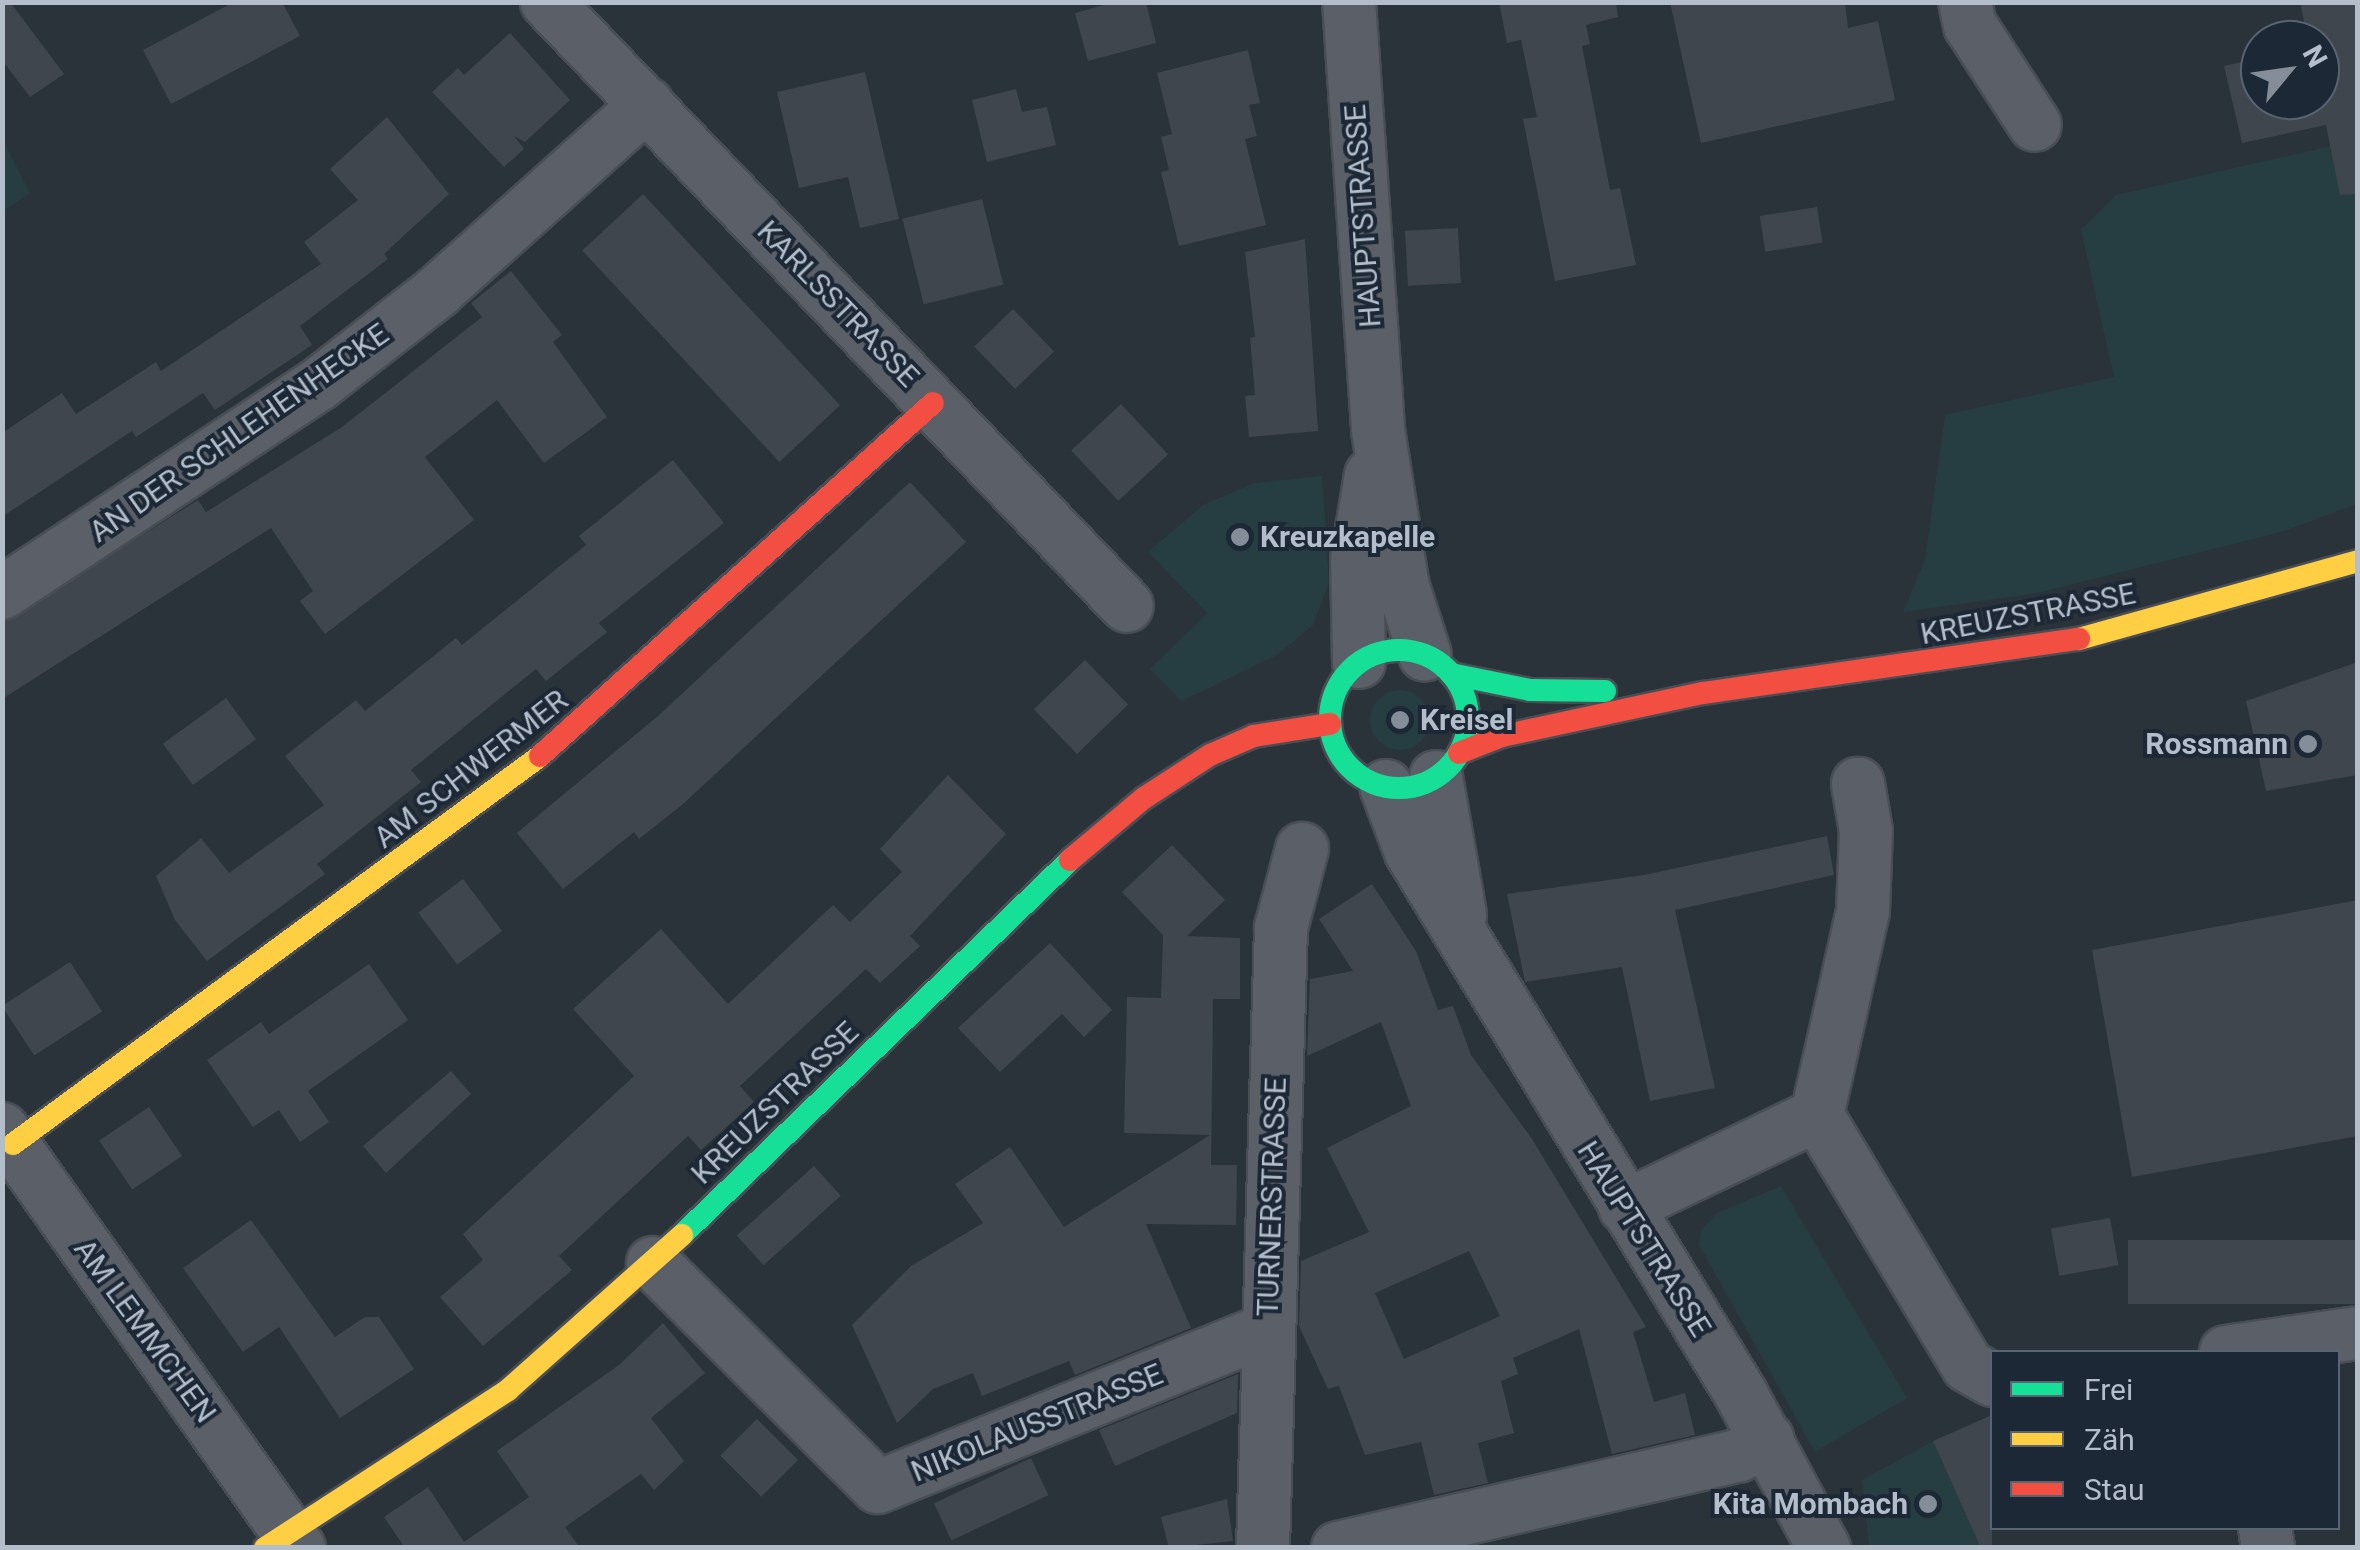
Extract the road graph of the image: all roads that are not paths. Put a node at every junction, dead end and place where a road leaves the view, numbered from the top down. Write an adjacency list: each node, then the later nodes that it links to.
1 (547, 2): 4 (street, KARLSSTRASSE)
2 (1348, 2): 7 (street, HAUPTSTRASSE)
3 (1964, 2): 5 (street)
4 (647, 104): 6 (street, KARLSSTRASSE); 9 (street, AN DER SCHLEHENHECKE)
5 (2035, 125)
6 (933, 403): 10 (street, KARLSSTRASSE); 19 (street, AM SCHWERMER)
7 (1378, 430): 11 (street, HAUPTSTRASSE); 12 (street, HAUPTSTRASSE)
8 (2358, 561): 13 (street, KREUZSTRASSE)
9 (2, 592)
10 (1128, 606)
11 (1359, 662): 12 (street); 14 (street)
12 (1438, 664): 13 (street, KREUZSTRASSE); 15 (street, HAUPTSTRASSE)
13 (1704, 693): 15 (street, KREUZSTRASSE)
14 (1330, 724): 15 (street); 21 (street, KREUZSTRASSE)
15 (1427, 772): 20 (street, HAUPTSTRASSE)
16 (1858, 784): 18 (street)
17 (1302, 849): 22 (street, TURNERSTRASSE)
18 (1818, 1115): 20 (street); 25 (street)
19 (8, 1137): 27 (street, AM LEMMCHEN)
20 (1625, 1207): 26 (street, HAUPTSTRASSE)
21 (653, 1262): 22 (street, NIKOLAUSSTRASSE); 27 (street, KREUZSTRASSE)
22 (1267, 1330): 28 (street, TURNERSTRASSE)
23 (2358, 1333): 24 (street)
24 (2249, 1350)
25 (1990, 1379)
26 (1768, 1439): 29 (street); 30 (street, HAUPTSTRASSE)
27 (284, 1542)
28 (1263, 1548)
29 (1338, 1548)
30 (1824, 1548)

